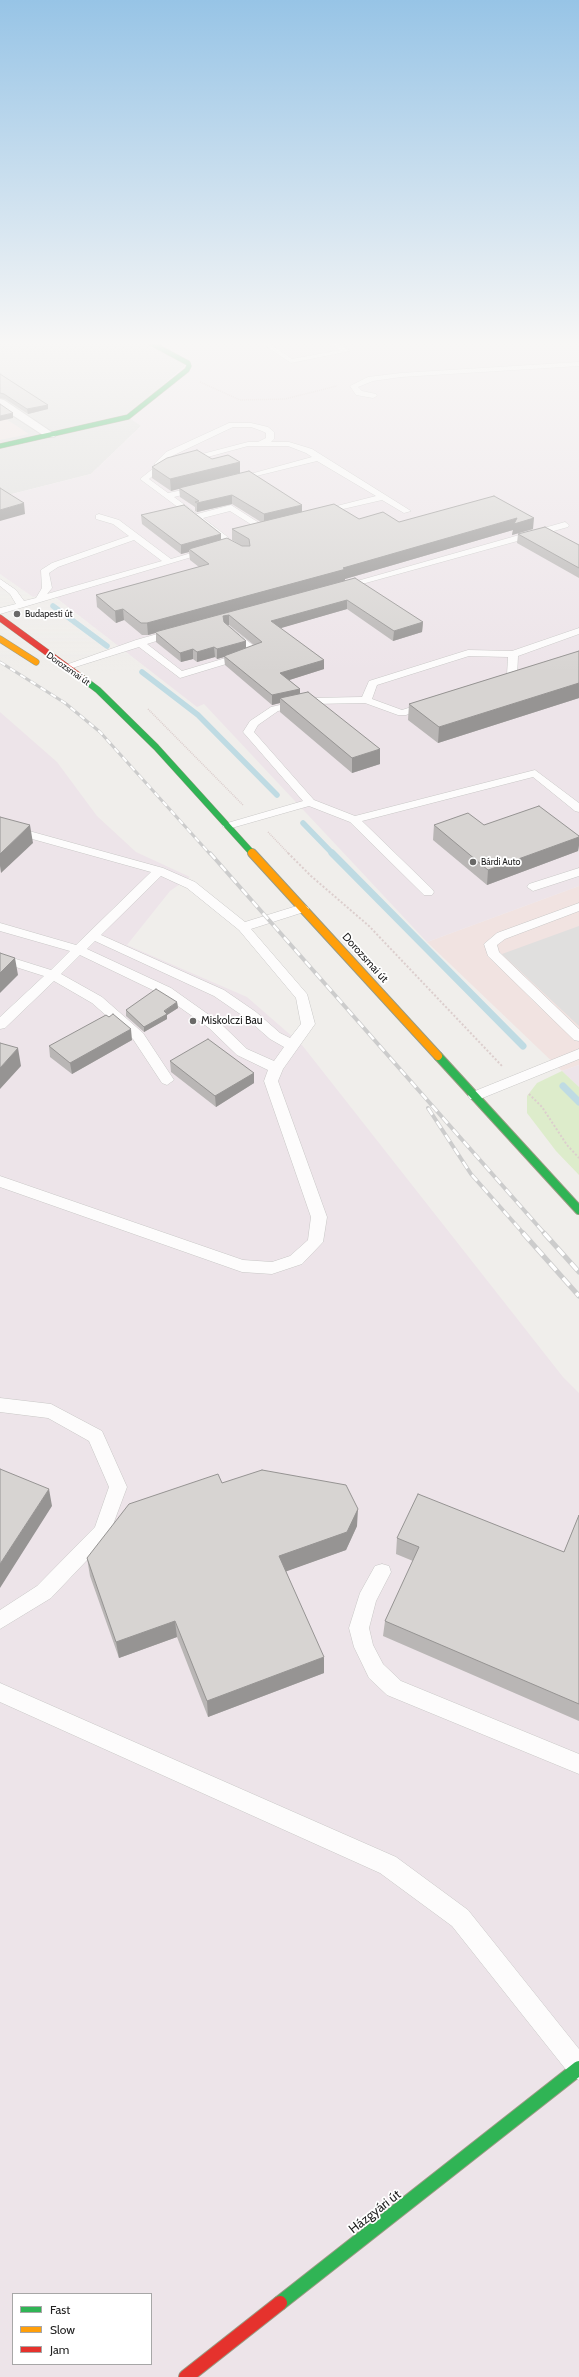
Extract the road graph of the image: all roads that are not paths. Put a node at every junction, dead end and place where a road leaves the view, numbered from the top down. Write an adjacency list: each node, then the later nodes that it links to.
1 (175, 451): 5 (lane)
2 (223, 451): 5 (lane)
3 (309, 451): 4 (lane)
4 (318, 458): 6 (lane); 9 (lane)
5 (154, 470): 8 (lane)
6 (227, 481)
7 (211, 485): 8 (lane)
8 (166, 496): 13 (lane)
9 (382, 496): 10 (lane); 11 (lane)
10 (407, 511)
11 (308, 516)
12 (99, 517): 16 (lane)
13 (195, 517): 15 (lane); 17 (lane)
14 (565, 525): 19 (lane)
15 (248, 532)
16 (135, 536): 17 (lane); 20 (lane)
17 (169, 562): 20 (lane)
18 (0, 582): 21 (lane)
19 (332, 589)
20 (39, 600): 21 (lane)
21 (22, 606): 22 (lane)
22 (0, 612)
23 (0, 618): 31 (main road, Dorozsmai út)
24 (185, 629): 28 (lane)
25 (228, 629): 28 (lane)
26 (579, 631): 29 (lane)
27 (0, 639): 30 (main road, Dorozsmai út)
28 (139, 642): 31 (lane)
29 (513, 654): 32 (lane); 33 (lane)
30 (42, 666)
31 (65, 667): 36 (main road, Dorozsmai út)
32 (490, 684)
33 (366, 700): 34 (lane); 37 (lane)
34 (439, 701)
35 (98, 704): 36 (main road, Dorozsmai út)
36 (132, 724): 41 (main road, Dorozsmai út)
37 (310, 802): 39 (lane); 41 (lane)
38 (579, 809): 39 (lane)
39 (354, 820): 45 (lane)
40 (0, 826): 42 (lane)
41 (228, 826): 47 (main road, Dorozsmai út)
42 (159, 871): 49 (lane); 50 (lane)
43 (579, 872): 44 (lane)
44 (533, 888)
45 (428, 892)
46 (579, 907): 55 (lane)
47 (303, 908): 49 (lane); 60 (main road, Dorozsmai út)
48 (0, 927): 51 (lane)
49 (243, 927): 56 (lane)
50 (93, 936): 51 (lane); 56 (lane)
51 (79, 950): 53 (lane); 58 (lane)
52 (0, 958): 53 (lane)
53 (53, 974): 54 (lane); 59 (lane)
54 (0, 1025)
55 (579, 1037)
56 (292, 1045): 58 (lane)
57 (579, 1054): 60 (lane)
58 (276, 1068): 61 (lane)
59 (167, 1080)
60 (475, 1096): 62 (main road, Dorozsmai út)
61 (0, 1181)
62 (579, 1210)
63 (0, 1405): 65 (lane)
64 (382, 1572): 67 (lane)
65 (0, 1620)
66 (0, 1692): 68 (lane)
67 (579, 1764)
68 (579, 2068): 69 (main road, Házgyári út)
69 (186, 2377)

